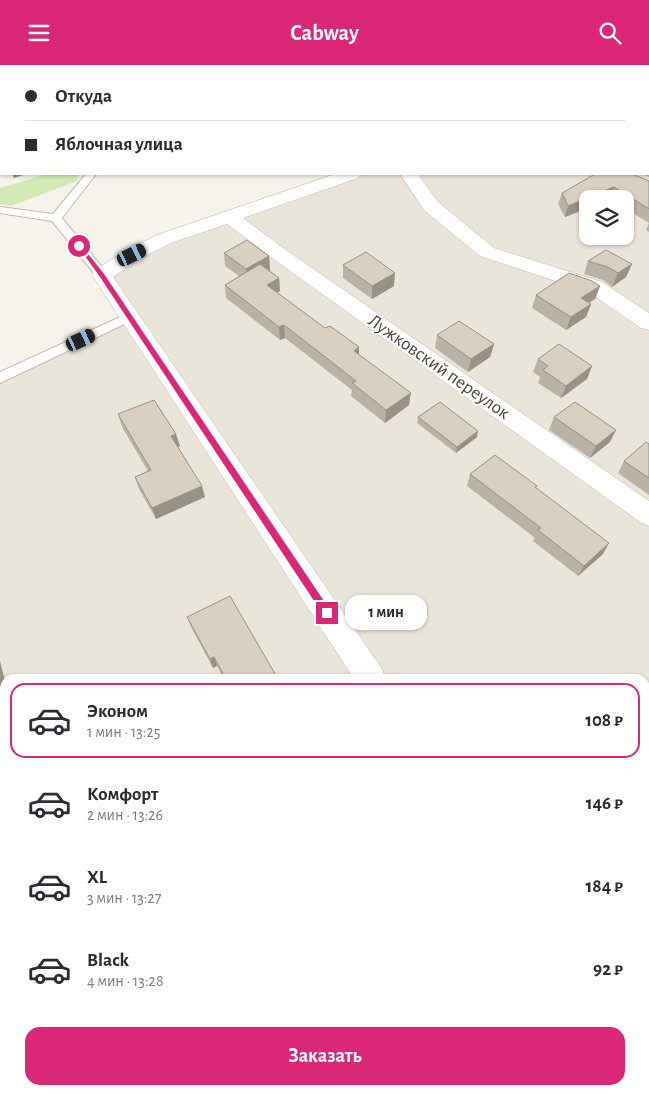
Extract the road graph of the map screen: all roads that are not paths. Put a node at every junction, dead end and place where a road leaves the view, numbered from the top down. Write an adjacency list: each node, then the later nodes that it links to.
1 (90, 175): 5 (lane)
2 (349, 175): 6 (street)
3 (410, 175): 9 (street)
4 (0, 210): 5 (lane)
5 (56, 217): 7 (lane)
6 (230, 217): 7 (street); 11 (street, Лужковский переулок)
7 (102, 275): 8 (street)
8 (129, 317): 10 (lane); 12 (street)
9 (649, 323)
10 (0, 378)
11 (649, 515)
12 (368, 674)

